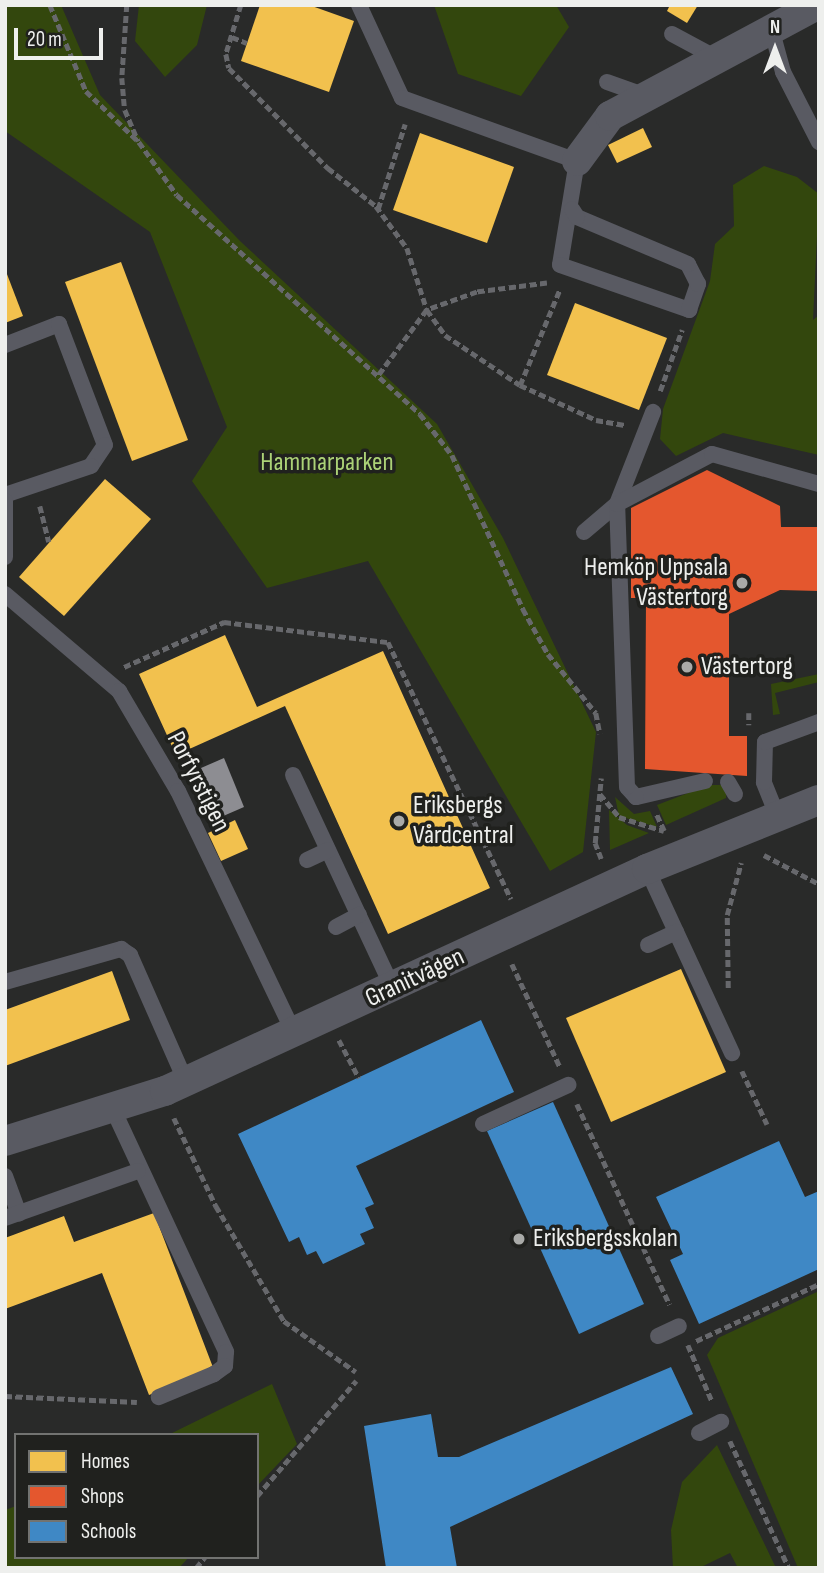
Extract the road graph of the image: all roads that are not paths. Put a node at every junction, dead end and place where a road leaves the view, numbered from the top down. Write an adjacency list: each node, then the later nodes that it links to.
1 (359, 5): 9 (lane)
2 (817, 5): 3 (street)
3 (771, 28): 5 (street); 8 (lane)
4 (672, 34): 5 (lane)
5 (713, 56): 7 (street)
6 (607, 82): 7 (lane)
7 (646, 96): 9 (street)
8 (819, 142)
9 (577, 162): 10 (lane)
10 (572, 209): 10 (lane)
11 (5, 345): 14 (lane)
12 (653, 412): 16 (lane)
13 (819, 484): 16 (lane)
14 (5, 495)
15 (5, 501): 18 (lane)
16 (617, 504): 17 (lane); 22 (lane)
17 (584, 531)
18 (5, 557)
19 (5, 594): 34 (lane, Porfyrstigen)
20 (819, 722): 24 (lane)
21 (293, 775): 25 (lane)
22 (705, 781)
23 (819, 800): 24 (street, Granitvägen)
24 (777, 815): 27 (street, Granitvägen)
25 (328, 850): 26 (lane); 28 (lane)
26 (307, 860)
27 (647, 869): 30 (lane); 33 (street, Granitvägen)
28 (359, 915): 29 (lane); 33 (lane)
29 (336, 927)
30 (676, 932): 31 (lane); 35 (lane)
31 (648, 945)
32 (5, 982): 37 (lane)
33 (393, 988): 34 (street, Granitvägen)
34 (294, 1033): 37 (street, Granitvägen)
35 (732, 1053)
36 (568, 1085): 39 (lane)
37 (175, 1086): 38 (street, Granitvägen)
38 (113, 1107): 40 (street, Granitvägen); 41 (lane)
39 (483, 1124)
40 (5, 1141)
41 (138, 1171): 43 (lane); 46 (lane)
42 (5, 1176): 43 (lane)
43 (12, 1216)
44 (679, 1326): 45 (lane)
45 (658, 1335)
46 (159, 1397)
47 (721, 1422): 48 (lane)
48 (699, 1433)

